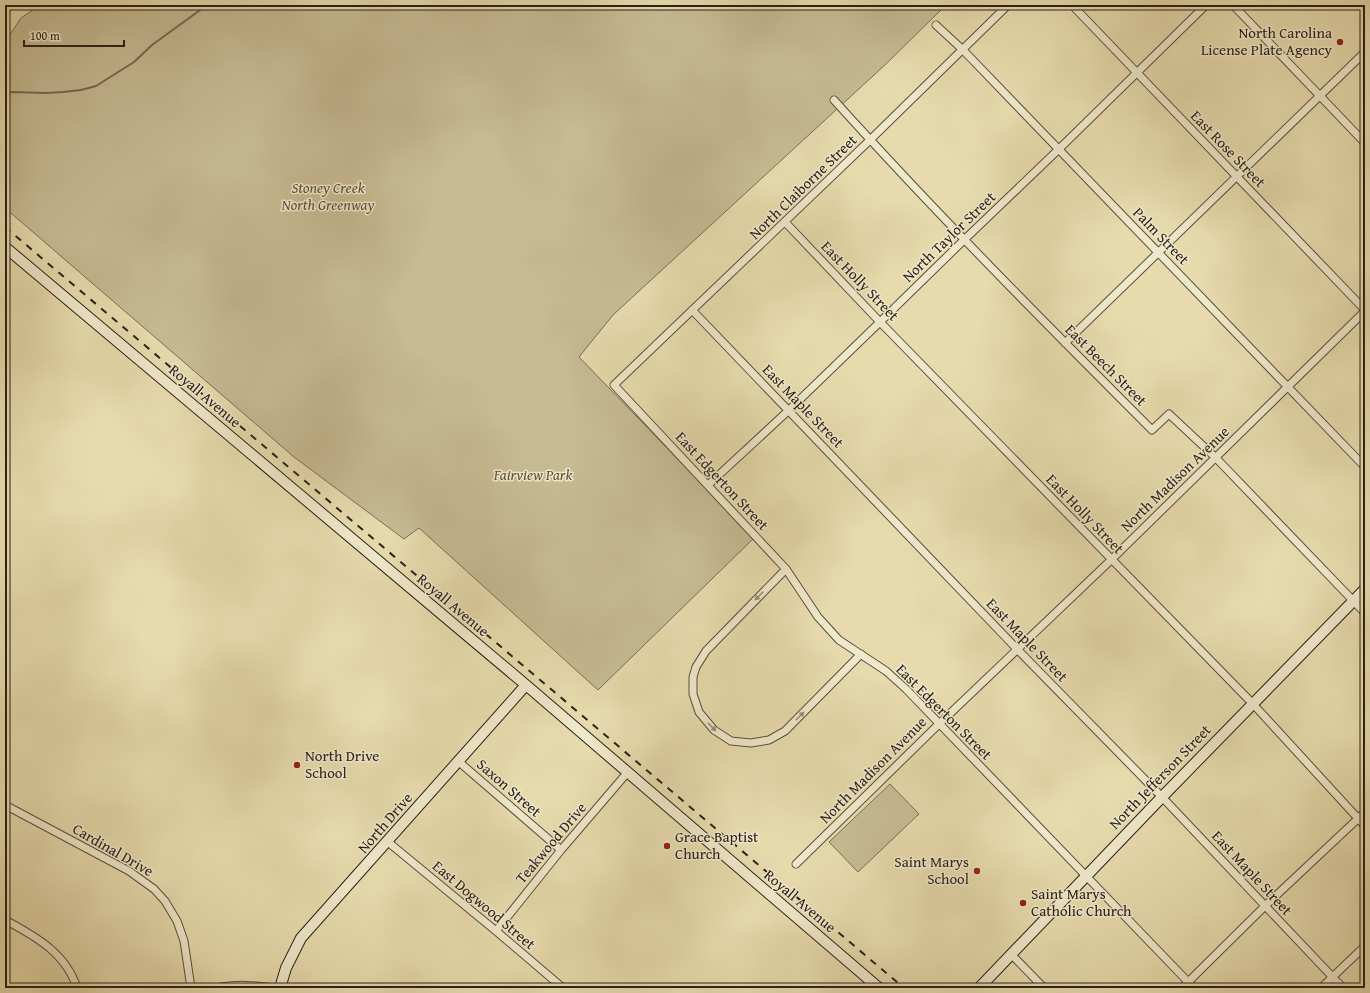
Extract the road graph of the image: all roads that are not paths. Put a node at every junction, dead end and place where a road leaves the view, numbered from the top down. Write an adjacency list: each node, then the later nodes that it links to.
1 (1008, 5): 6 (street, North Claiborne Street)
2 (1072, 5): 8 (street, East Rose Street)
3 (1206, 5): 8 (street, North Taylor Street)
4 (1233, 5): 9 (street)
5 (936, 25): 6 (street, Palm Street)
6 (963, 50): 11 (street, North Claiborne Street); 13 (street, Palm Street)
7 (1365, 52): 9 (street)
8 (1137, 73): 13 (street, North Taylor Street); 14 (street, East Rose Street)
9 (1320, 96): 12 (street); 14 (street)
10 (834, 100): 11 (street, East Beech Street)
11 (870, 140): 15 (street, North Claiborne Street); 16 (street, East Beech Street)
12 (1365, 143)
13 (1059, 149): 16 (street, North Taylor Street); 18 (street, Palm Street)
14 (1236, 176): 18 (street); 20 (street, East Rose Street)
15 (785, 222): 19 (street, North Claiborne Street); 21 (street, East Holly Street)
16 (964, 239): 21 (street, North Taylor Street); 22 (street, East Beech Street)
17 (5, 247): 36 (street, Royall Avenue)
18 (1158, 252): 22 (street); 24 (street, Palm Street)
19 (692, 310): 23 (street, North Claiborne Street); 25 (street, East Maple Street)
20 (1365, 311): 24 (street, North Madison Avenue)
21 (880, 322): 25 (street, North Taylor Street); 29 (street, East Holly Street)
22 (1065, 343): 26 (street, East Beech Street)
23 (614, 385): 28 (street, East Edgerton Street)
24 (1288, 387): 26 (street, North Madison Avenue); 27 (street, Palm Street)
25 (789, 410): 28 (street, North Taylor Street); 34 (street, East Maple Street)
26 (1215, 457): 29 (street, North Madison Avenue); 32 (street, East Beech Street)
27 (1365, 467)
28 (708, 485): 30 (street, East Edgerton Street)
29 (1111, 560): 34 (street, North Madison Avenue); 37 (street, East Holly Street)
30 (786, 568): 35 (street, East Edgerton Street); 35 (street, one-way to 35)
31 (1365, 589): 32 (street, North Jefferson Street)
32 (1354, 601): 33 (street, East Beech Street); 37 (street, North Jefferson Street)
33 (1365, 613)
34 (1017, 648): 38 (street, North Madison Avenue); 41 (street, East Maple Street)
35 (861, 654): 38 (street, East Edgerton Street)
36 (526, 685): 39 (street, North Drive); 40 (street, Royall Avenue)
37 (1253, 704): 41 (street, North Jefferson Street); 44 (street, East Holly Street)
38 (939, 724): 48 (street, North Madison Avenue); 49 (street, East Edgerton Street)
39 (458, 761): 46 (street, North Drive); 47 (street, Saxon Street)
40 (627, 773): 47 (street, Teakwood Drive); 63 (street, Royall Avenue)
41 (1162, 797): 49 (street, North Jefferson Street); 50 (street, East Maple Street)
42 (5, 805): 58 (street, Cardinal Drive)
43 (1365, 812): 44 (street)
44 (1358, 818): 45 (street, East Holly Street); 50 (street)
45 (1365, 826)
46 (388, 842): 52 (street, East Dogwood Street); 61 (street, North Drive)
47 (561, 850): 52 (street, Teakwood Drive)
48 (796, 864)
49 (1086, 876): 54 (street, North Jefferson Street); 56 (street, East Edgerton Street)
50 (1265, 906): 55 (street, East Maple Street); 56 (street)
51 (5, 920): 57 (street)
52 (496, 931): 62 (street, East Dogwood Street)
53 (1365, 946): 55 (street)
54 (1011, 954): 64 (street, North Jefferson Street); 65 (street)
55 (1332, 977): 68 (street); 69 (street, East Maple Street)
56 (1188, 982): 66 (street); 67 (street, East Edgerton Street)
57 (77, 988)
58 (191, 988)
59 (215, 988): 60 (street)
60 (275, 988)
61 (280, 988)
62 (563, 988)
63 (880, 988)
64 (979, 988)
65 (1044, 988)
66 (1182, 988)
67 (1194, 988)
68 (1321, 988)
69 (1343, 988)

